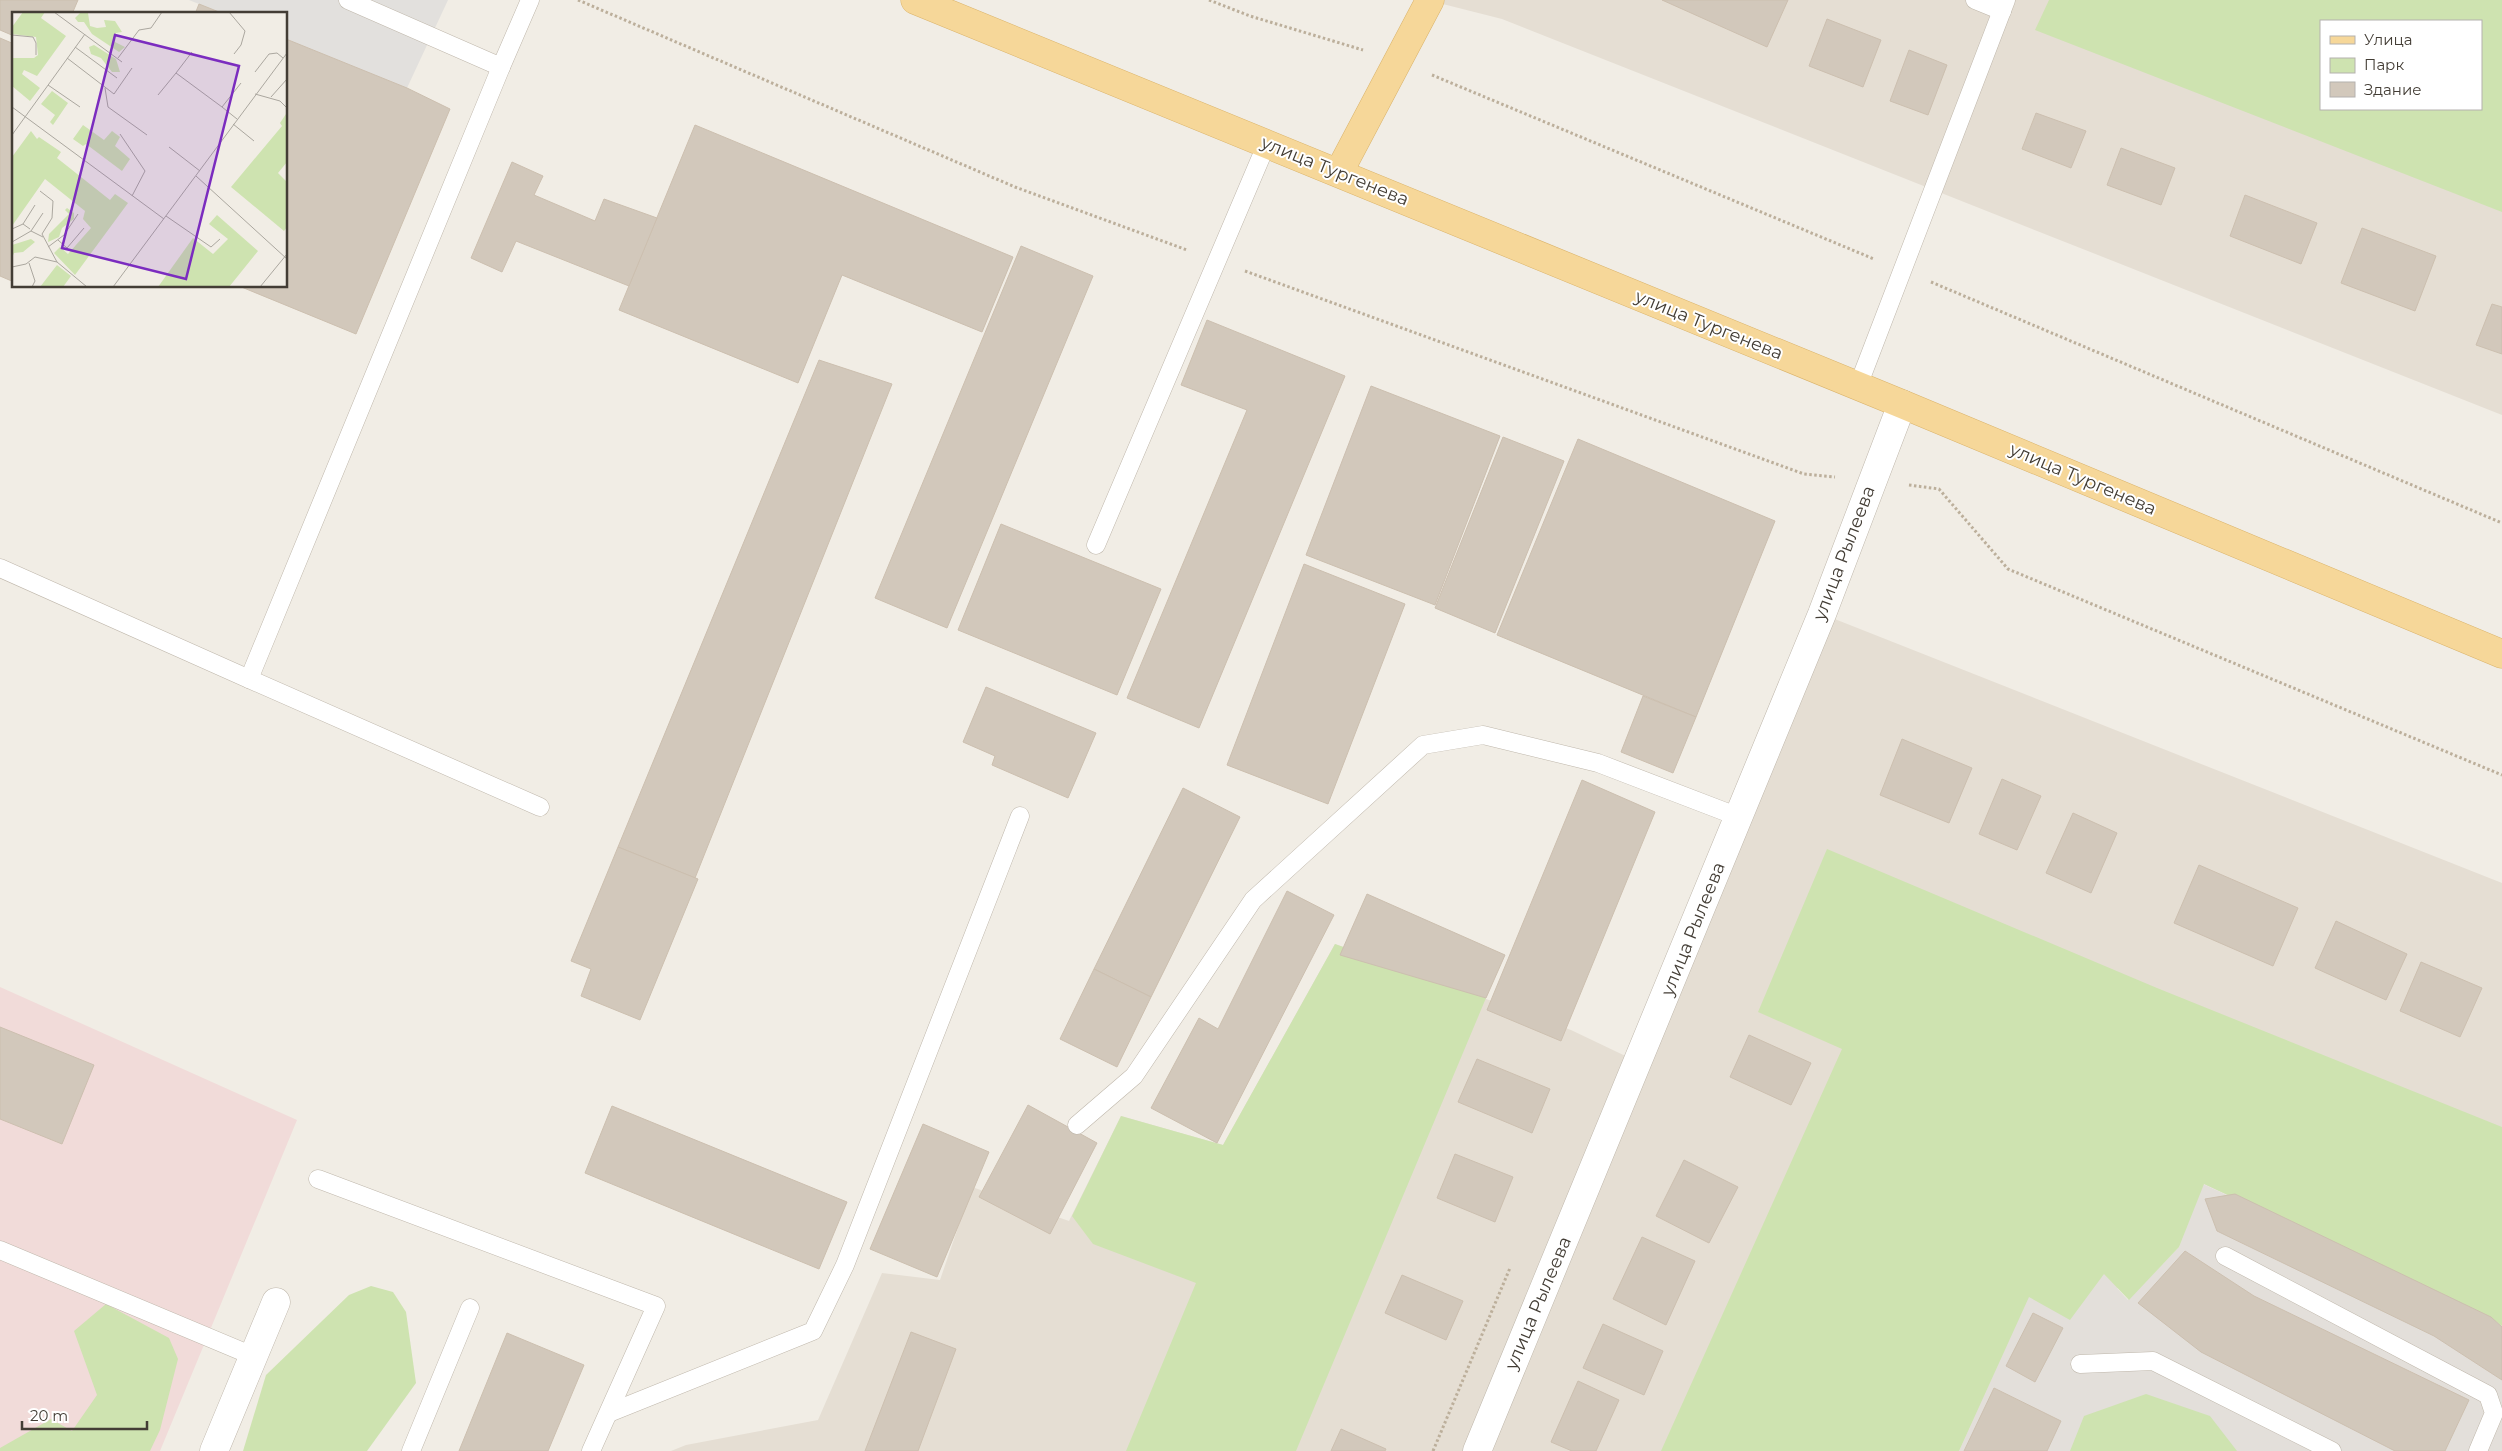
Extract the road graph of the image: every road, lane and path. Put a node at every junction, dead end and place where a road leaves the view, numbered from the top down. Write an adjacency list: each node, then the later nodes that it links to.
1 (348, 0): 10 (lane)
2 (530, 0): 10 (lane)
3 (578, 0): 13 (path)
4 (915, 0): 11 (main road, улица Тургенева)
5 (1209, 0): 9 (path)
6 (1430, 0): 9 (main road)
7 (1975, 0): 8 (lane)
8 (2004, 5): 14 (lane)
9 (1398, 60): 12 (main road); 14 (path)
10 (501, 67): 22 (lane)
11 (1267, 143): 12 (main road, улица Тургенева); 13 (lane)
12 (1339, 172): 15 (main road, улица Тургенева)
13 (1217, 261): 17 (path); 19 (lane)
14 (1903, 270): 15 (lane); 18 (path)
15 (1858, 386): 16 (main road, улица Тургенева)
16 (1902, 404): 17 (street, улица Рылеева); 21 (main road, улица Тургенева)
17 (1871, 482): 23 (path); 26 (street, улица Рылеева)
18 (2502, 523)
19 (1096, 546)
20 (0, 568): 22 (lane)
21 (2502, 654)
22 (249, 679): 24 (lane)
23 (2502, 775)
24 (540, 807)
25 (1020, 816): 35 (lane)
26 (1738, 817): 27 (lane); 39 (street, улица Рылеева)
27 (1077, 1125)
28 (318, 1179): 35 (lane)
29 (0, 1250): 33 (lane)
30 (2225, 1256): 41 (lane)
31 (276, 1302): 33 (street)
32 (470, 1308): 37 (lane)
33 (253, 1356): 36 (street)
34 (2080, 1364): 40 (lane)
35 (608, 1413): 38 (lane)
36 (214, 1451)
37 (411, 1451)
38 (592, 1451)
39 (1477, 1451)
40 (2332, 1451)
41 (2478, 1451)

